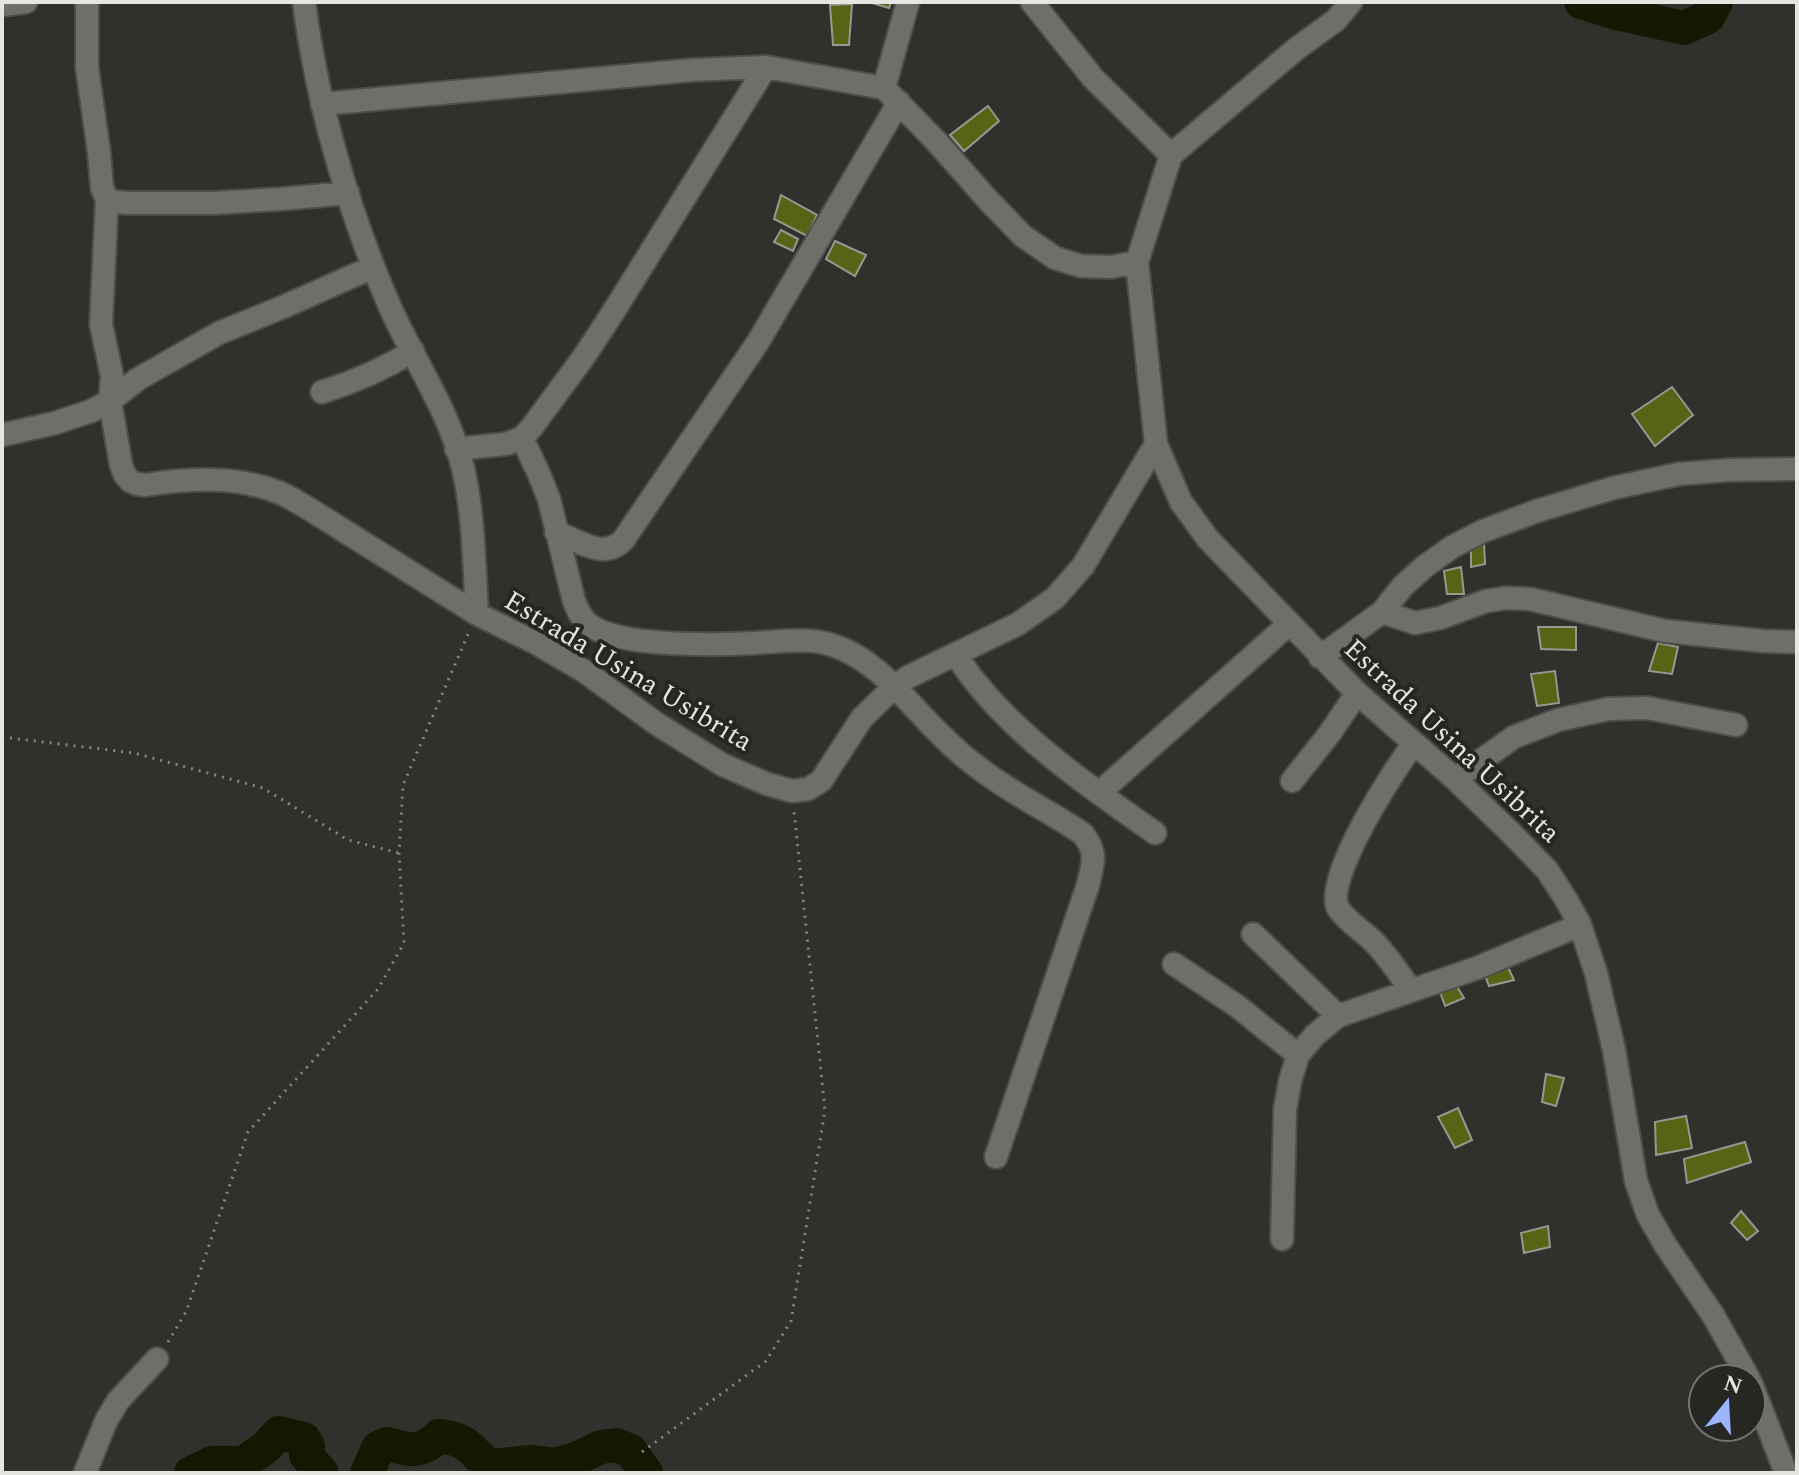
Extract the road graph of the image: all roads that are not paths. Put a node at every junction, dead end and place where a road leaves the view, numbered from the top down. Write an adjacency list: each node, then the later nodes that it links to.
1 (26, 2): 7 (street)
2 (87, 2): 13 (street)
3 (304, 2): 10 (street)
4 (908, 2): 9 (street)
5 (1032, 2): 11 (street)
6 (1351, 2): 11 (street)
7 (2, 5)
8 (766, 67): 9 (street); 10 (street); 20 (street)
9 (891, 95): 14 (street); 24 (street)
10 (322, 104): 12 (street)
11 (1171, 155): 14 (street, Estrada Usina Usibrita)
12 (348, 193): 13 (street); 15 (street)
13 (107, 199): 18 (street)
14 (1137, 262): 21 (street, Estrada Usina Usibrita)
15 (373, 267): 16 (street); 18 (street)
16 (413, 351): 17 (street); 22 (street)
17 (322, 392)
18 (110, 401): 19 (street); 26 (street, Estrada Usina Usibrita)
19 (2, 435)
20 (522, 438): 22 (street); 24 (street)
21 (1156, 444): 27 (street, Estrada Usina Usibrita); 29 (street)
22 (456, 449): 26 (street)
23 (1797, 469): 25 (street)
24 (556, 532): 31 (street)
25 (1382, 612): 28 (street); 30 (street)
26 (477, 614): 31 (street, Estrada Usina Usibrita)
27 (1289, 624): 30 (street, Estrada Usina Usibrita); 37 (street)
28 (1797, 642)
29 (956, 655): 31 (street); 37 (street)
30 (1320, 657): 32 (street, Estrada Usina Usibrita)
31 (894, 687): 45 (street)
32 (1357, 693): 34 (street, Estrada Usina Usibrita); 36 (street)
33 (1736, 725): 35 (street)
34 (1414, 743): 35 (street, Estrada Usina Usibrita); 42 (street)
35 (1455, 779): 39 (street, Estrada Usina Usibrita)
36 (1292, 781)
37 (1099, 793): 38 (street)
38 (1155, 833)
39 (1580, 925): 42 (street); 48 (street, Estrada Usina Usibrita)
40 (1253, 934): 43 (street)
41 (1174, 964): 44 (street)
42 (1411, 990): 43 (street)
43 (1338, 1016): 44 (street)
44 (1298, 1055): 46 (street)
45 (996, 1157)
46 (1282, 1239)
47 (157, 1359): 50 (street)
48 (1740, 1363)
49 (1767, 1424): 51 (street, Estrada Usina Usibrita)
50 (85, 1473)
51 (1786, 1473)

